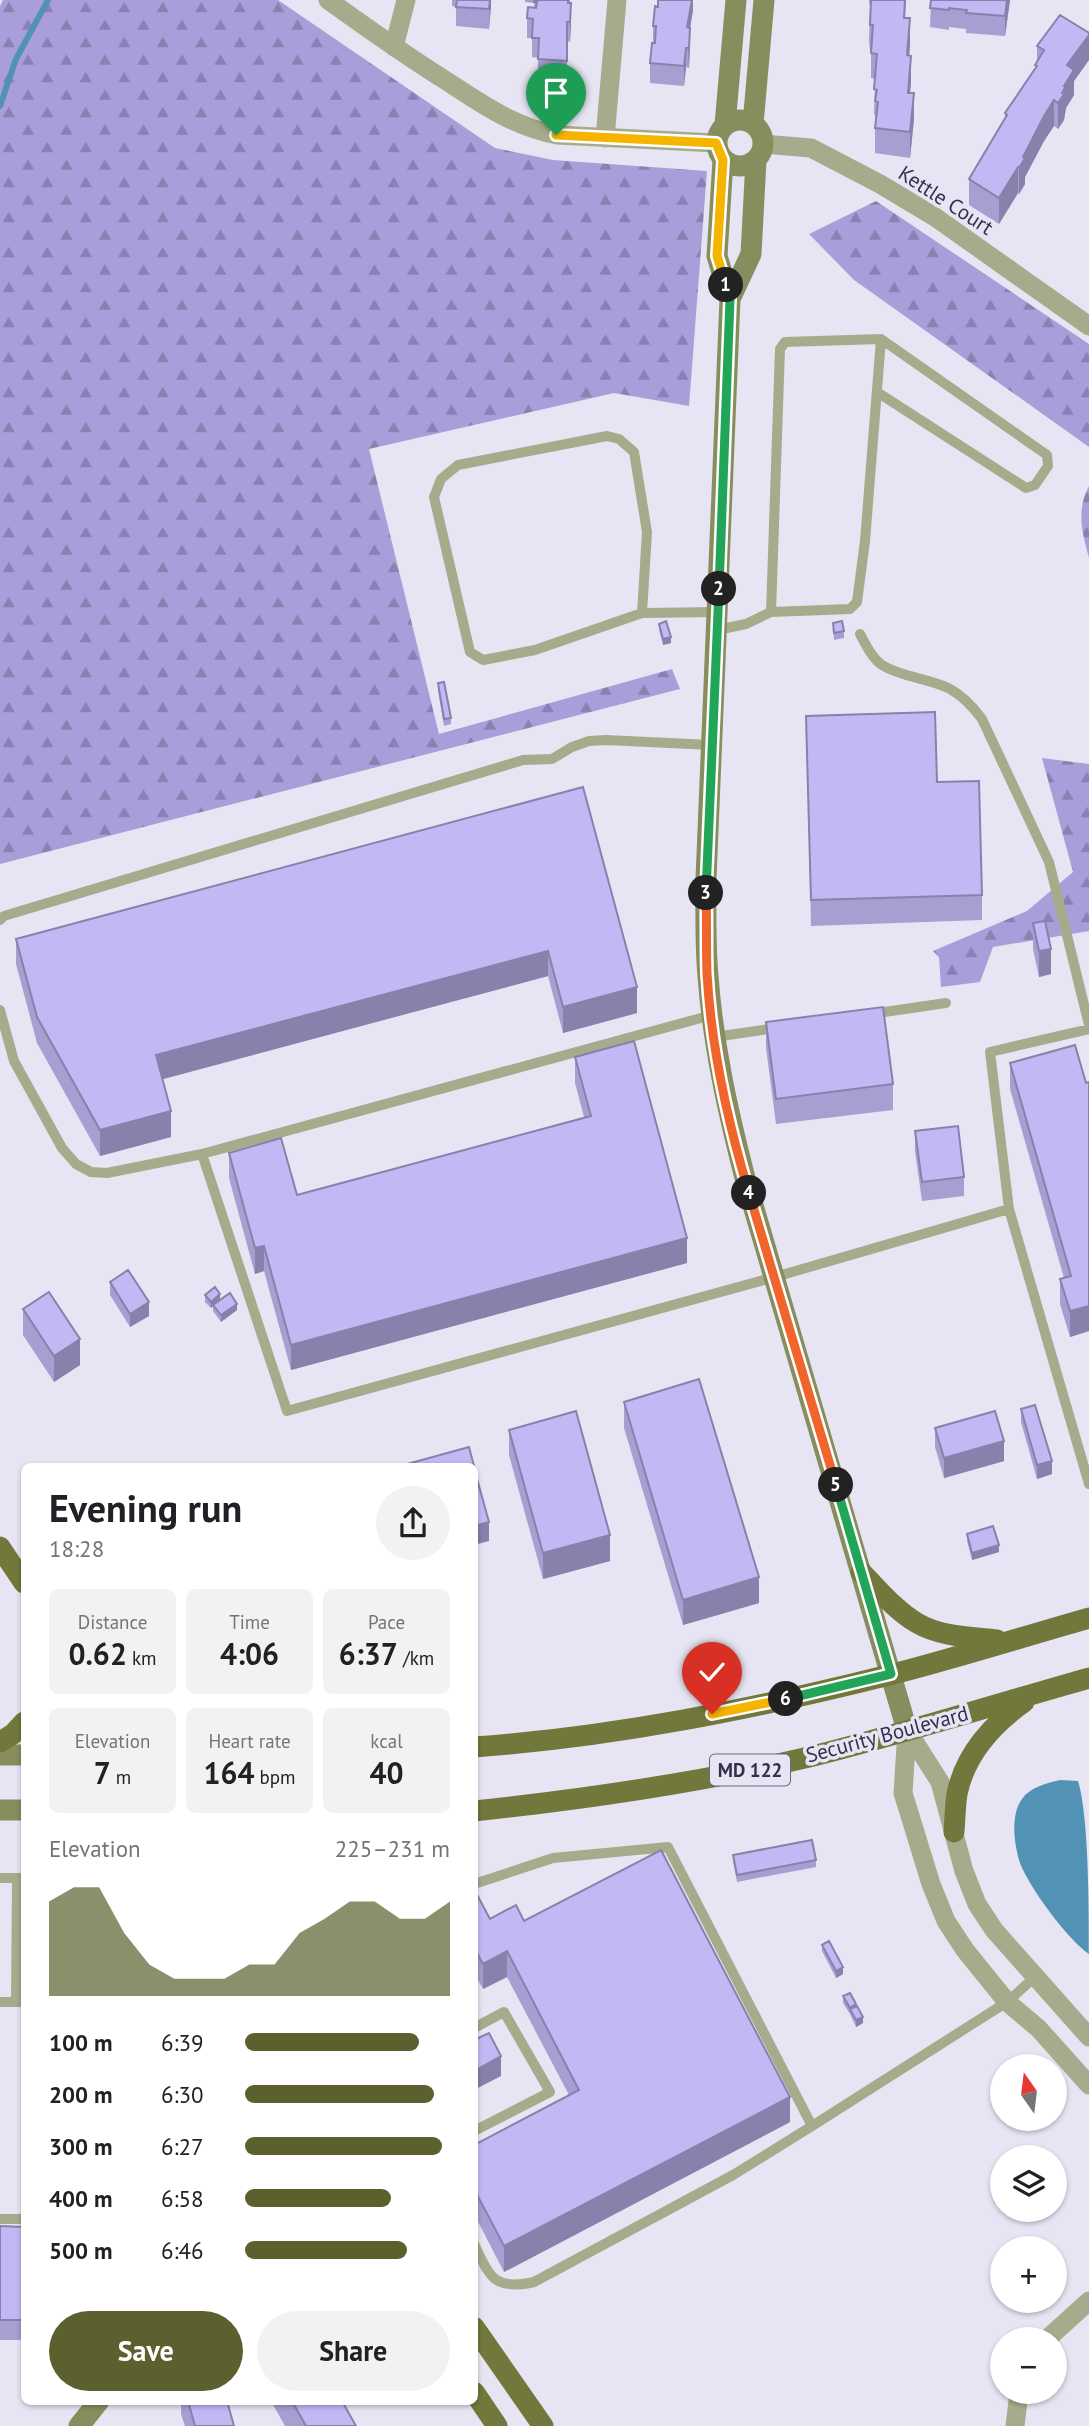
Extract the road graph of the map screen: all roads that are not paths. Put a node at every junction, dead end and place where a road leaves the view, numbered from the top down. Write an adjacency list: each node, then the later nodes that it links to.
1 (328, 0): 6 (street)
2 (406, 0): 6 (street)
3 (617, 0): 8 (street)
4 (736, 0): 9 (main road)
5 (764, 0): 7 (main road)
6 (394, 47): 8 (street)
7 (753, 124): 9 (main road); 10 (main road)
8 (605, 138): 9 (street)
9 (721, 143): 10 (main road); 11 (main road)
10 (759, 152): 11 (main road); 12 (street, Kettle Court)
11 (730, 299): 17 (main road)
12 (1089, 326)
13 (881, 339): 14 (lane); 14 (lane); 15 (lane)
14 (877, 392): 15 (lane)
15 (771, 612): 17 (lane)
16 (642, 614): 16 (lane); 17 (lane)
17 (717, 621): 19 (main road)
18 (860, 634): 26 (lane)
19 (711, 745): 20 (lane); 23 (main road)
20 (0, 920)
21 (946, 1003): 24 (lane)
22 (0, 1010): 28 (lane)
23 (712, 1015): 27 (main road); 28 (lane)
24 (856, 1016)
25 (792, 1026): 27 (lane)
26 (1089, 1027): 29 (lane)
27 (715, 1037): 30 (main road)
28 (202, 1154): 30 (lane)
29 (1009, 1209): 30 (lane); 31 (lane)
30 (775, 1277): 33 (main road)
31 (1089, 1484)
32 (0, 1547): 34 (main road)
33 (861, 1572): 36 (main road); 37 (main road)
34 (21, 1578)
35 (1089, 1618): 36 (main road)
36 (1009, 1641): 37 (main road)
37 (891, 1674): 41 (main road); 43 (main road)
38 (1089, 1678): 39 (main road, Security Boulevard / MD 122)
39 (1036, 1692): 41 (main road, Security Boulevard / MD 122); 49 (main road)
40 (21, 1725): 42 (main road)
41 (907, 1730): 48 (main road, Security Boulevard / MD 122); 49 (street); 54 (street)
42 (0, 1742)
43 (478, 1747)
44 (0, 1755): 45 (main road)
45 (21, 1755)
46 (0, 1810): 47 (main road)
47 (21, 1810)
48 (478, 1811)
49 (954, 1832): 53 (street)
50 (0, 1878): 51 (lane)
51 (21, 1878): 56 (lane)
52 (478, 1883): 60 (lane)
53 (1036, 1976): 54 (lane); 58 (street)
54 (1007, 2001): 59 (street); 60 (lane)
55 (0, 2002): 56 (lane)
56 (20, 2002)
57 (478, 2026): 61 (lane)
58 (1089, 2037)
59 (1089, 2085)
60 (812, 2126): 64 (lane)
61 (478, 2129)
62 (0, 2219): 63 (lane)
63 (21, 2219)
64 (478, 2252)
65 (1089, 2301): 66 (street)
66 (1060, 2327)
67 (478, 2333): 73 (main road)
68 (478, 2398): 72 (main road)
69 (1018, 2404): 74 (street)
70 (96, 2405): 71 (main road)
71 (79, 2426)
72 (497, 2426)
73 (542, 2426)
74 (1015, 2426)

